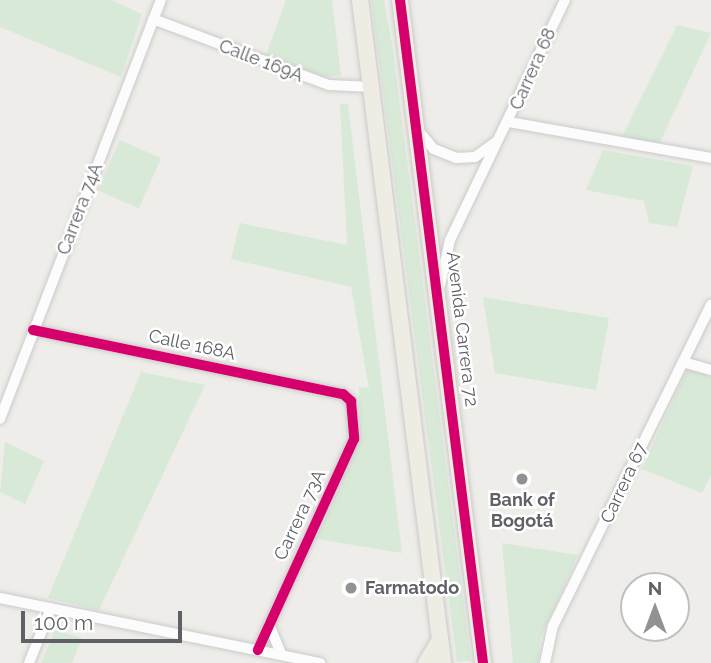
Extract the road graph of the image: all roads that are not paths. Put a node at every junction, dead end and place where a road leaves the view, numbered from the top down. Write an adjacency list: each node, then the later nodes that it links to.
1 (160, 0): 5 (street, Carrera 74A)
2 (360, 0): 6 (highway)
3 (400, 0): 8 (highway, Avenida Carrera 72)
4 (565, 0): 7 (street, Carrera 68)
5 (153, 19): 6 (street, Calle 169A); 13 (street, Carrera 74A)
6 (372, 87): 21 (highway)
7 (509, 122): 9 (street, Carrera 68); 10 (street)
8 (417, 130): 9 (street); 11 (highway, Avenida Carrera 72)
9 (501, 138): 11 (street, Carrera 68)
10 (711, 158)
11 (440, 285): 28 (highway, Avenida Carrera 72)
12 (711, 306): 14 (street, Carrera 67)
13 (33, 330): 16 (street, Calle 168A); 17 (street, Carrera 74A)
14 (683, 362): 15 (street); 29 (street, Carrera 67)
15 (711, 370)
16 (343, 394): 20 (street, Carrera 73A)
17 (0, 419)
18 (0, 598): 19 (street)
19 (51, 608): 22 (street); 24 (street)
20 (269, 624): 22 (street, Carrera 73A); 23 (street)
21 (441, 637): 26 (highway); 27 (highway)
22 (258, 650): 23 (street)
23 (281, 654): 25 (street)
24 (29, 663)
25 (320, 663)
26 (426, 663)
27 (443, 663)
28 (483, 663)
29 (545, 663)

